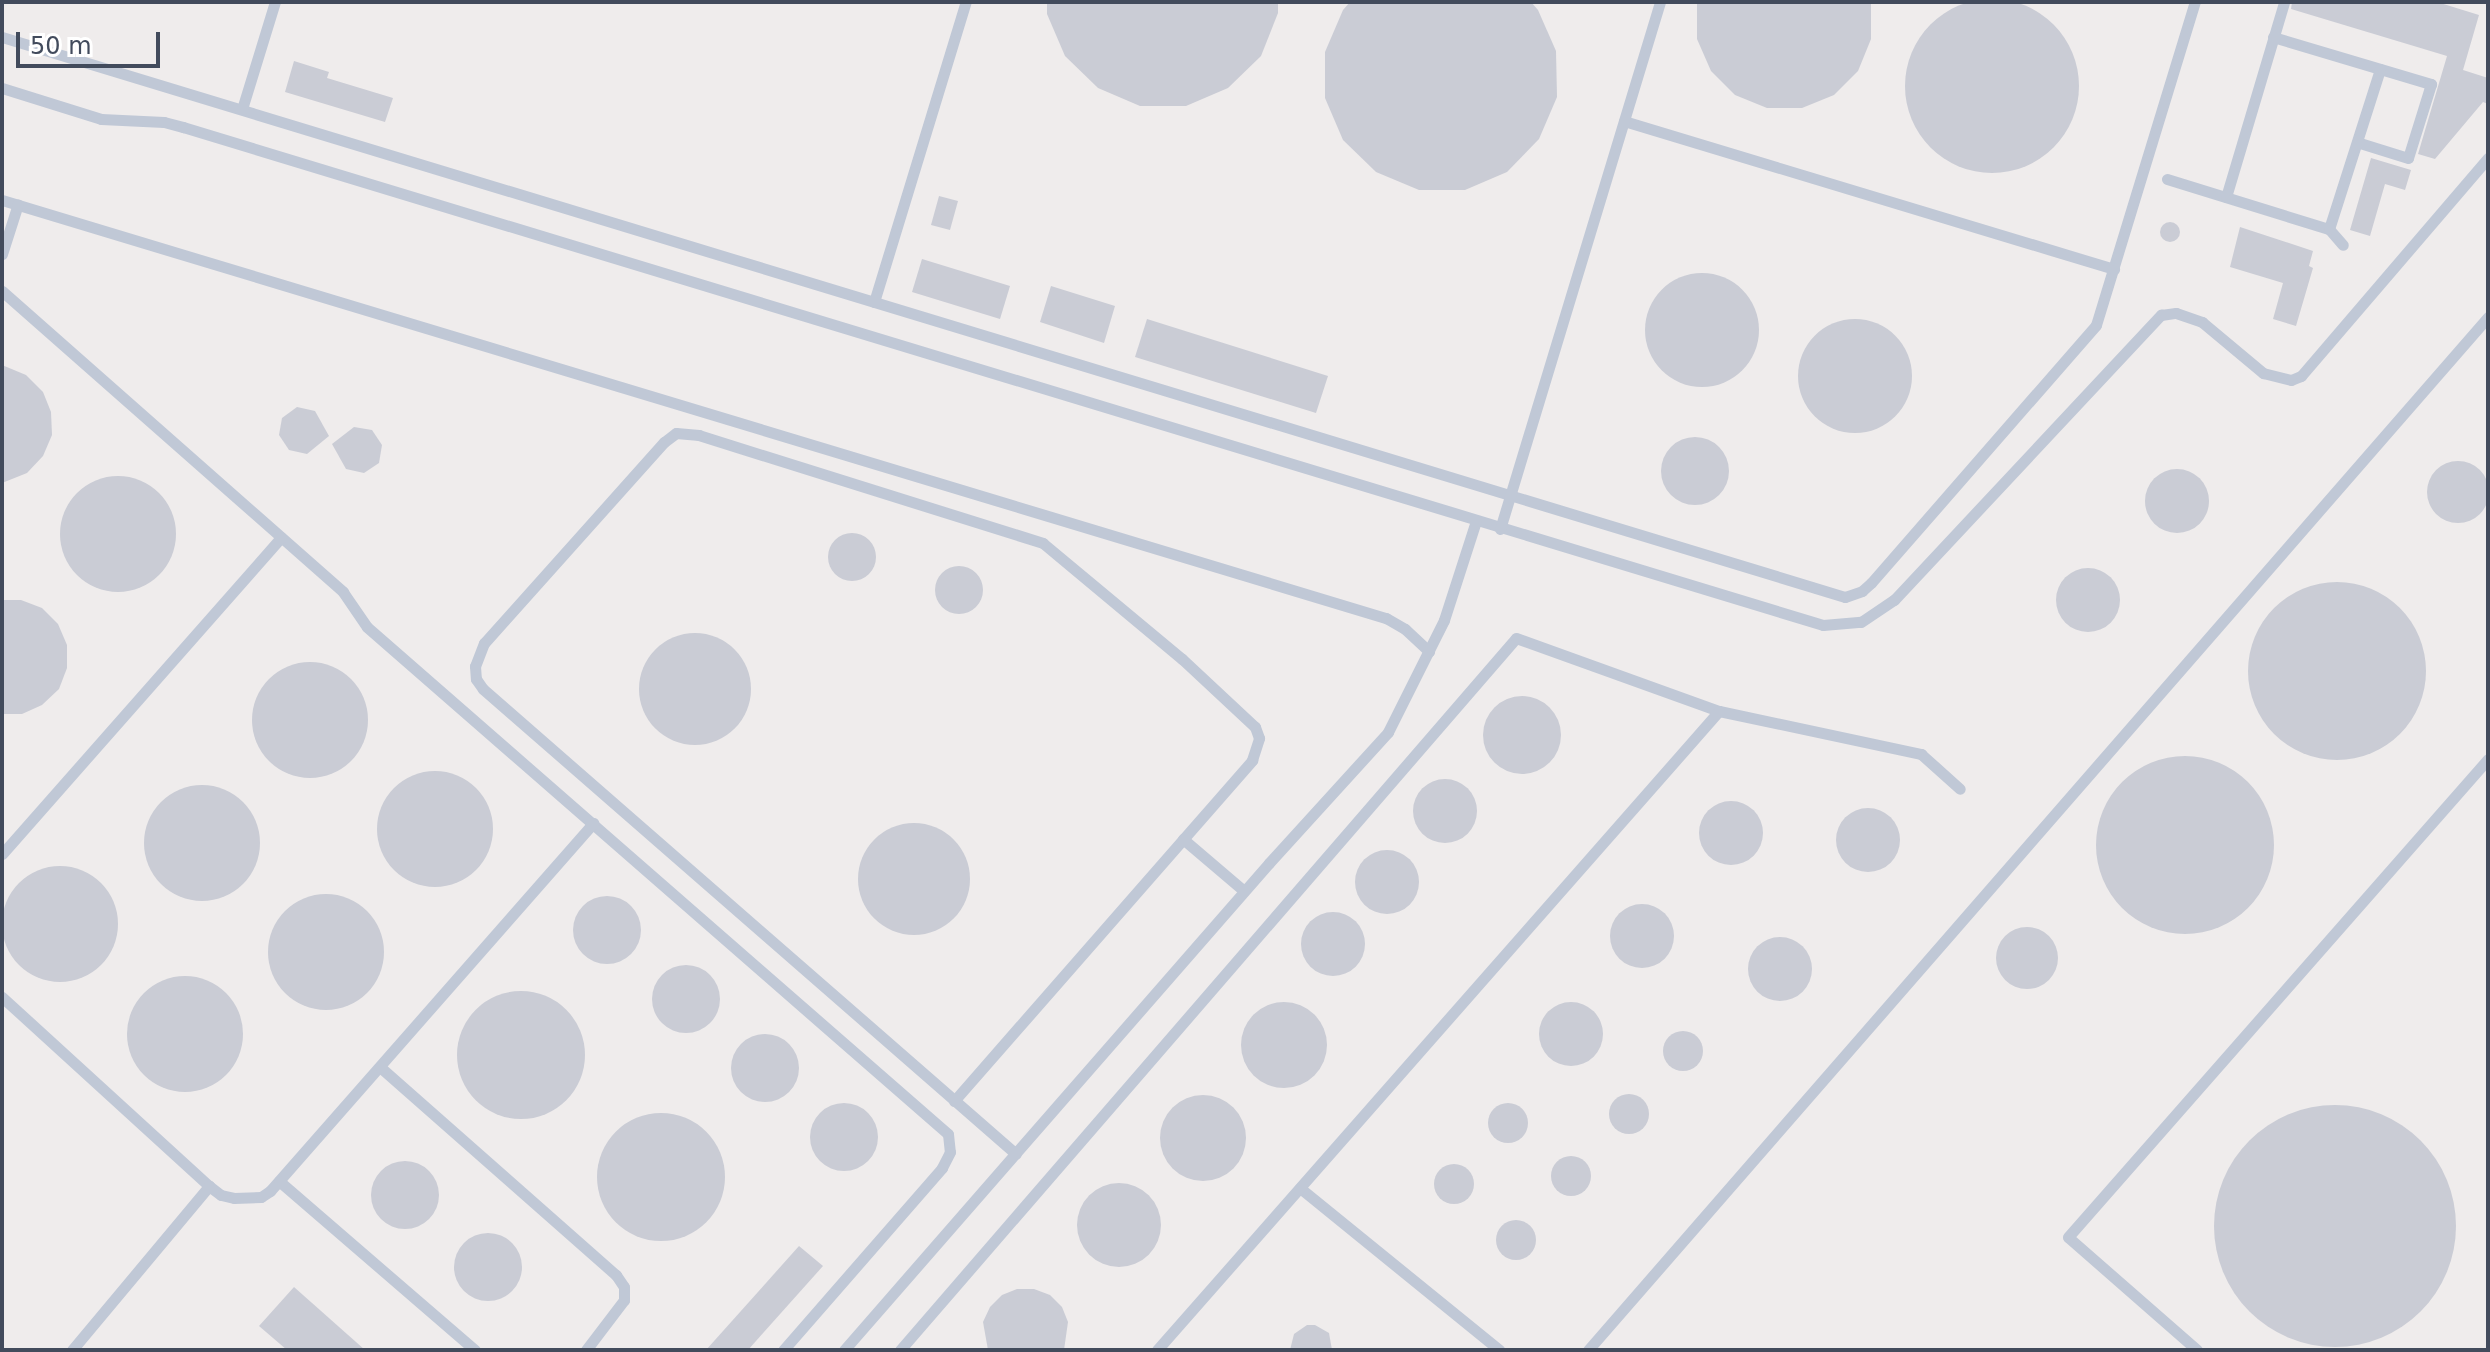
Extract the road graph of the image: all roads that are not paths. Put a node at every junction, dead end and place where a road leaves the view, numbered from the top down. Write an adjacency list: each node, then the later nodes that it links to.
1 (275, 2): 10 (lane)
2 (966, 2): 23 (lane)
3 (1660, 2): 11 (lane)
4 (2195, 2): 21 (lane)
5 (2284, 2): 7 (lane)
6 (2, 37): 10 (lane)
7 (2273, 37): 8 (lane); 15 (lane)
8 (2380, 69): 12 (lane); 12 (lane)
9 (2, 88): 26 (lane)
10 (242, 109): 23 (lane)
11 (1624, 121): 21 (lane); 25 (lane)
12 (2357, 142): 18 (lane)
13 (2488, 158): 27 (lane)
14 (2167, 179): 15 (lane)
15 (2226, 197): 18 (lane)
16 (2, 200): 17 (lane)
17 (18, 204): 20 (lane); 29 (lane)
18 (2329, 229): 19 (lane)
19 (2343, 245)
20 (2, 254)
21 (2114, 269): 25 (lane)
22 (2, 291): 28 (lane)
23 (874, 302): 25 (lane)
24 (2488, 317): 52 (lane)
25 (1510, 496): 27 (lane)
26 (1476, 521): 27 (lane); 29 (lane)
27 (1500, 529)
28 (281, 538): 33 (lane); 35 (lane)
29 (1429, 651): 36 (lane)
30 (1719, 711): 32 (lane); 43 (lane); 49 (lane)
31 (2488, 759): 53 (lane)
32 (1960, 789)
33 (593, 823): 38 (lane); 47 (lane)
34 (1183, 839): 36 (lane); 39 (lane); 39 (lane)
35 (2, 854)
36 (1244, 891): 40 (lane)
37 (2, 997): 42 (lane)
38 (380, 1067): 41 (lane); 46 (lane)
39 (954, 1101): 40 (lane)
40 (1016, 1154): 48 (lane)
41 (279, 1181): 42 (lane); 45 (lane)
42 (209, 1186): 44 (lane)
43 (1300, 1188): 50 (lane); 51 (lane)
44 (72, 1350)
45 (475, 1350)
46 (586, 1350)
47 (783, 1350)
48 (844, 1350)
49 (900, 1350)
50 (1157, 1350)
51 (1499, 1350)
52 (1588, 1350)
53 (2197, 1350)

